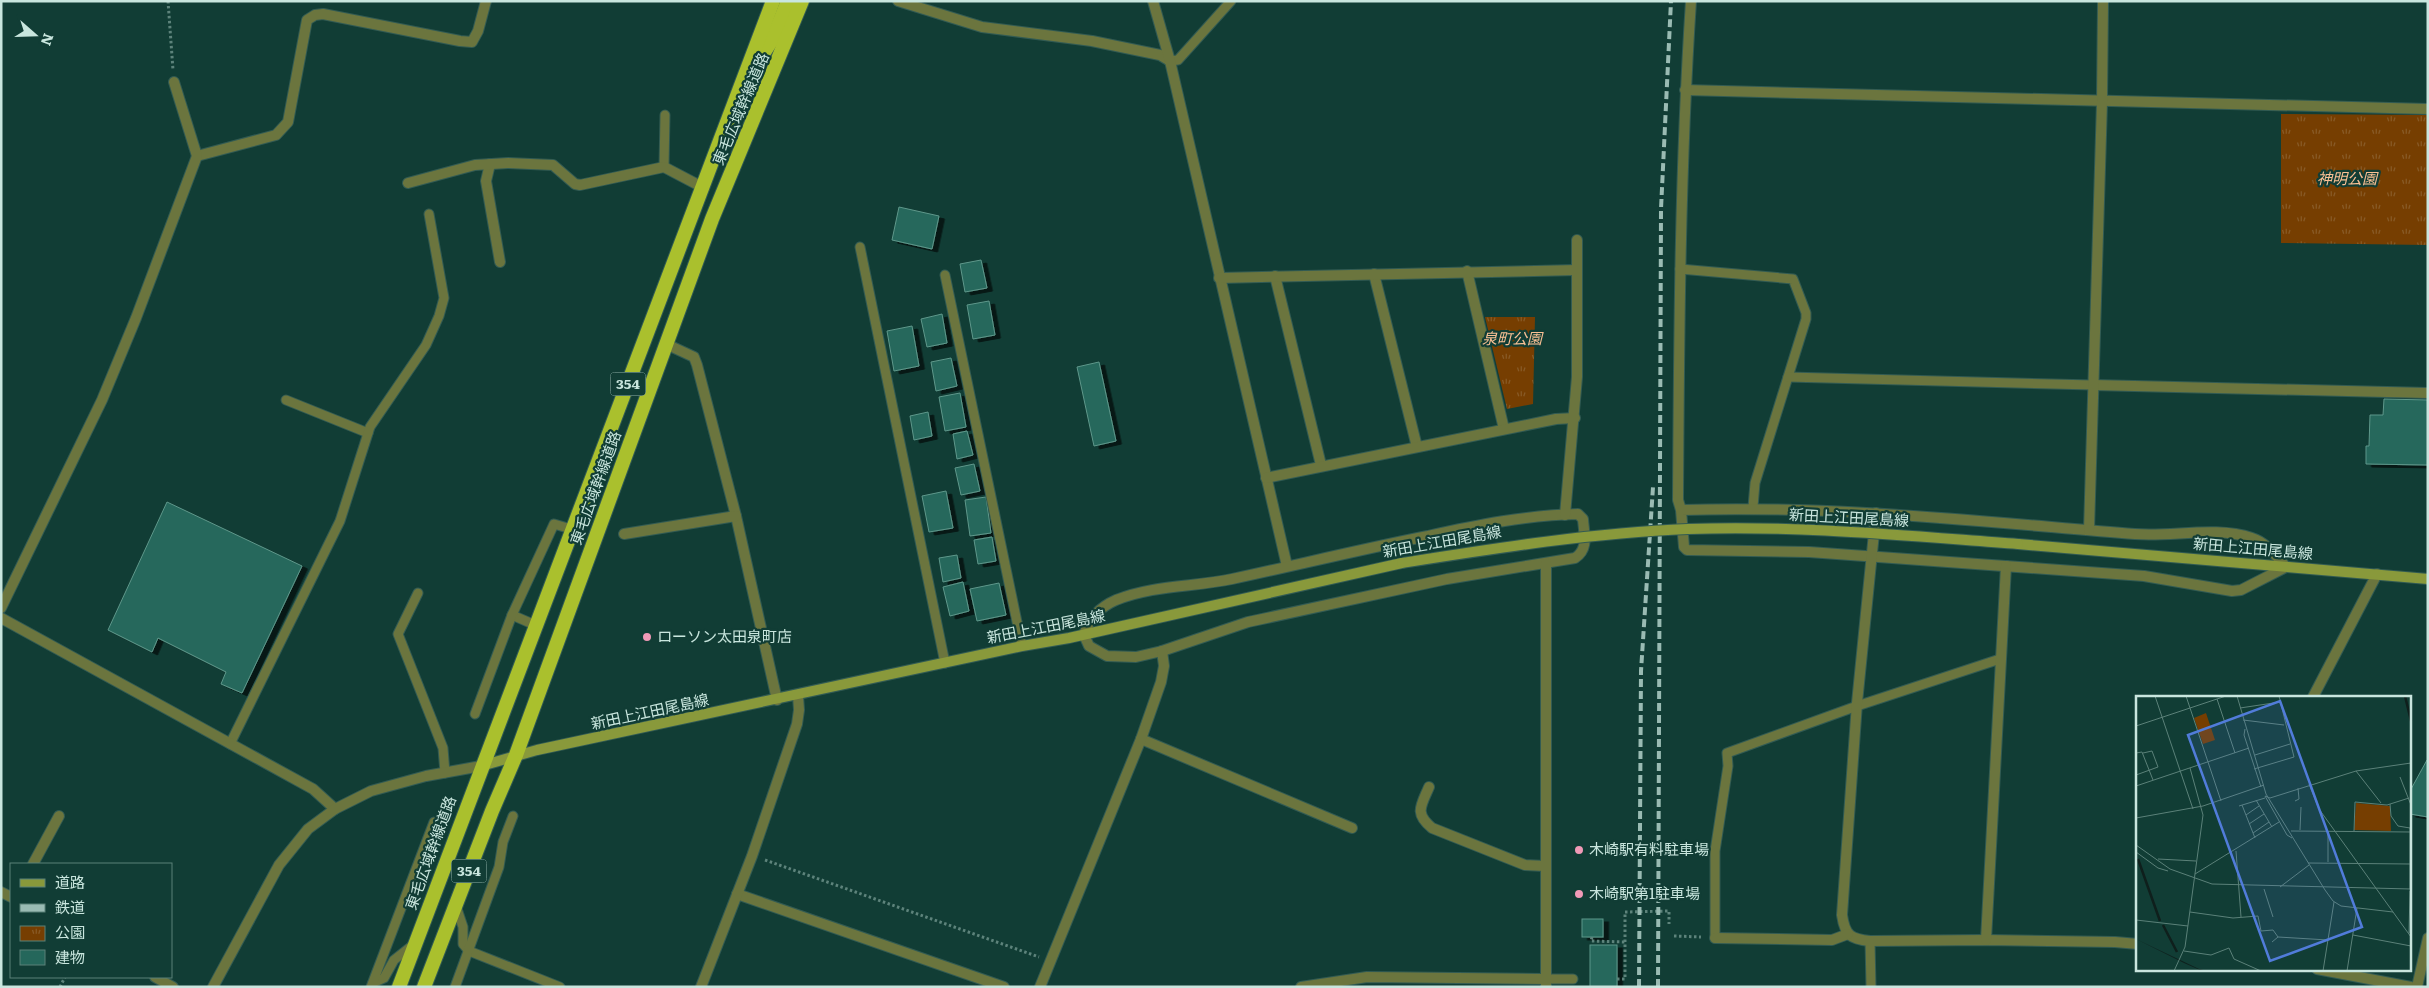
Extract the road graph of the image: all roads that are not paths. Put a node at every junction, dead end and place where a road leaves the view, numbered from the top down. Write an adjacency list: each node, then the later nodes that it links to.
1 (486, 1): 17 (street)
2 (773, 1): 11 (highway, 東毛広域幹線道路 / 354)
3 (788, 1): 11 (highway)
4 (802, 1): 33 (highway, 東毛広域幹線道路 / 354)
5 (898, 1): 10 (street)
6 (1153, 1): 10 (street)
7 (1231, 1): 10 (lane)
8 (1691, 1): 13 (street)
9 (2103, 1): 14 (street)
10 (1170, 61): 32 (street)
11 (743, 81): 21 (highway, 東毛広域幹線道路 / 354)
12 (174, 82): 17 (street)
13 (1685, 90): 14 (street); 26 (street)
14 (2102, 102): 15 (street); 35 (street)
15 (2428, 109)
16 (665, 116): 19 (lane)
17 (197, 156): 60 (street)
18 (490, 164): 19 (street); 20 (street); 25 (street)
19 (664, 167): 21 (street)
20 (408, 183)
21 (704, 188): 49 (highway, 東毛広域幹線道路 / 354)
22 (429, 214): 40 (lane)
23 (1577, 240): 27 (street)
24 (860, 247): 68 (lane)
25 (500, 262)
26 (1680, 269): 34 (lane); 45 (street)
27 (1577, 270): 28 (street); 38 (street)
28 (1467, 271): 29 (street); 39 (street)
29 (1374, 274): 31 (street); 41 (street)
30 (945, 275): 65 (lane)
31 (1275, 276): 32 (street); 42 (street)
32 (1219, 278): 43 (street)
33 (666, 344): 48 (street); 76 (highway, 東毛広域幹線道路 / 354)
34 (1788, 377): 35 (lane); 44 (lane)
35 (2093, 385): 36 (street); 50 (street)
36 (2428, 393)
37 (286, 400): 40 (lane)
38 (1575, 418): 39 (street); 47 (street)
39 (1504, 430): 41 (street)
40 (368, 433): 75 (lane)
41 (1417, 447): 42 (street)
42 (1321, 466): 43 (street)
43 (1266, 478): 54 (street)
44 (1753, 508): 45 (street); 46 (street)
45 (1681, 510): 52 (street)
46 (1876, 513): 50 (street); 52 (street)
47 (1565, 515): 53 (street); 54 (street)
48 (736, 516): 51 (street); 71 (street)
49 (571, 529): 61 (lane); 63 (highway, 東毛広域幹線道路 / 354)
50 (2089, 530): 56 (street)
51 (624, 534)
52 (1872, 556): 55 (street); 72 (street)
53 (1546, 563): 66 (street); 86 (street)
54 (1287, 566): 64 (street)
55 (2006, 566): 56 (street); 67 (street)
56 (2286, 567): 57 (main road, 新田上江田尾島線); 64 (main road, 新田上江田尾島線, bridge)
57 (2378, 574): 58 (main road, 新田上江田尾島線); 70 (street)
58 (2428, 578)
59 (418, 593): 78 (lane)
60 (1, 608)
61 (512, 615): 63 (lane); 73 (lane)
62 (1, 618): 75 (street)
63 (535, 625): 77 (highway, 東毛広域幹線道路 / 354)
64 (1084, 635): 65 (main road, 新田上江田尾島線); 66 (street)
65 (1022, 646): 68 (main road, 新田上江田尾島線)
66 (1162, 651): 74 (street)
67 (2000, 659): 72 (lane); 92 (street)
68 (945, 663): 69 (main road, 新田上江田尾島線)
69 (798, 696): 71 (main road, 新田上江田尾島線); 87 (street)
70 (2314, 696)
71 (777, 700): 76 (main road, 新田上江田尾島線)
72 (1857, 706): 89 (street); 90 (lane)
73 (475, 714)
74 (1141, 739): 84 (street); 110 (street)
75 (230, 744): 80 (street)
76 (516, 756): 77 (main road, 新田上江田尾島線); 88 (highway, 東毛広域幹線道路 / 354)
77 (481, 766): 78 (street); 94 (highway, 東毛広域幹線道路 / 354)
78 (445, 773): 80 (street)
79 (1429, 787): 86 (street)
80 (335, 809): 103 (street)
81 (59, 816): 85 (street)
82 (513, 816): 96 (lane)
83 (434, 822): 101 (lane)
84 (1352, 828)
85 (34, 863)
86 (1545, 866): 100 (street)
87 (738, 894): 108 (street); 109 (street)
88 (456, 906): 96 (lane); 105 (highway, 東毛広域幹線道路 / 354)
89 (1848, 934): 90 (street); 93 (street)
90 (1715, 938)
91 (2428, 938): 114 (street)
92 (1986, 940): 93 (street); 95 (street)
93 (1870, 941): 112 (lane)
94 (415, 944): 101 (lane); 104 (highway, 東毛広域幹線道路 / 354)
95 (2136, 944)
96 (469, 951): 106 (lane); 107 (lane)
97 (2321, 970): 113 (street)
98 (157, 978): 102 (street)
99 (1573, 979): 100 (lane)
100 (1546, 983): 111 (street)
101 (372, 985)
102 (173, 987)
103 (213, 987)
104 (399, 987)
105 (424, 987)
106 (455, 987)
107 (560, 987)
108 (701, 987)
109 (1004, 987)
110 (1040, 987)
111 (1301, 987)
112 (1871, 987)
113 (2411, 987)
114 (2417, 987)

